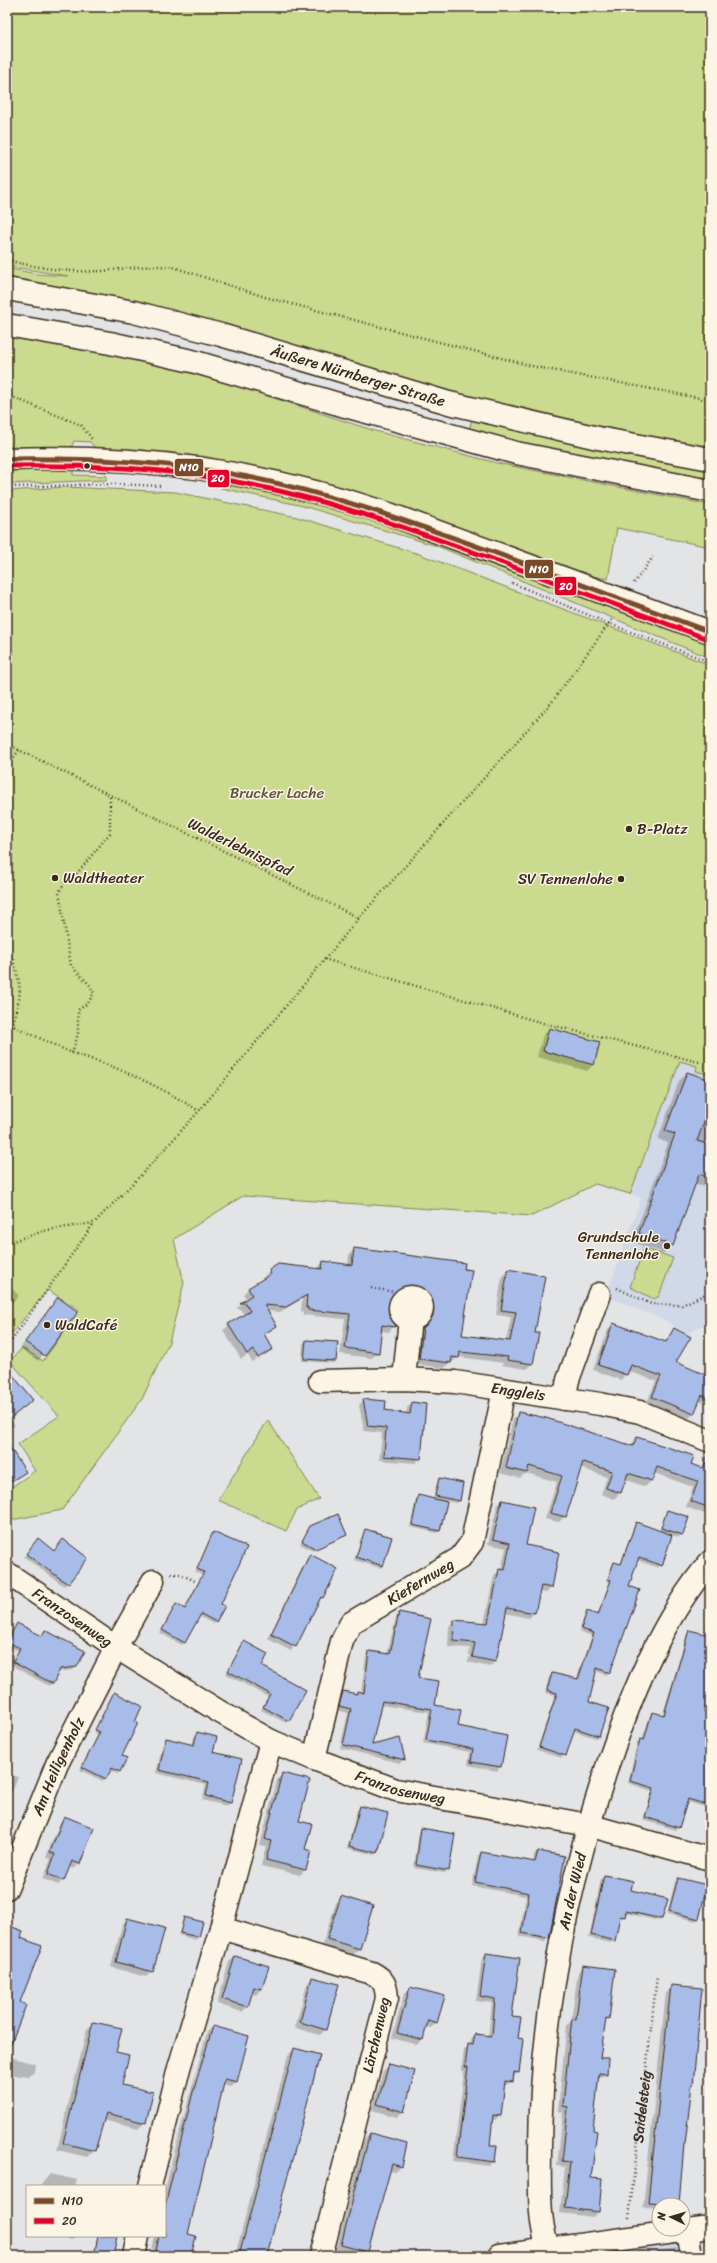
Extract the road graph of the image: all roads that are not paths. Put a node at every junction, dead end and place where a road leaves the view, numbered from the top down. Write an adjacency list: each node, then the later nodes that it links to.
1 (7, 289): 3 (main road, Äußere Nürnberger Straße)
2 (7, 325): 5 (main road, Äußere Nürnberger Straße)
3 (710, 459)
4 (7, 460): 6 (main road)
5 (710, 491)
6 (710, 632)
7 (605, 1289): 12 (main road)
8 (408, 1308): 9 (main road)
9 (404, 1379): 10 (main road, Enggleis); 11 (main road, Enggleis)
10 (320, 1381)
11 (504, 1390): 12 (main road, Enggleis); 19 (main road, Kiefernweg)
12 (564, 1399): 13 (main road, Enggleis)
13 (710, 1441)
14 (710, 1562): 20 (main road, An der Wied)
15 (7, 1573): 17 (main road, Franzosenweg)
16 (153, 1581): 17 (main road, Franzosenweg)
17 (117, 1648): 18 (main road, Franzosenweg); 22 (main road, Am Heiligenholz)
18 (271, 1741): 19 (main road, Franzosenweg); 23 (main road)
19 (314, 1760): 20 (main road, Franzosenweg)
20 (588, 1825): 21 (main road, Franzosenweg); 30 (main road, An der Wied)
21 (710, 1859)
22 (7, 1888)
23 (221, 1928): 24 (main road); 32 (main road, Lärchenweg)
24 (150, 2185)
25 (710, 2227): 26 (main road)
26 (691, 2229)
27 (651, 2235): 30 (main road)
28 (138, 2237): 31 (main road)
29 (688, 2237): 34 (main road)
30 (550, 2252): 33 (main road)
31 (134, 2256)
32 (321, 2256)
33 (499, 2256)
34 (691, 2256)

